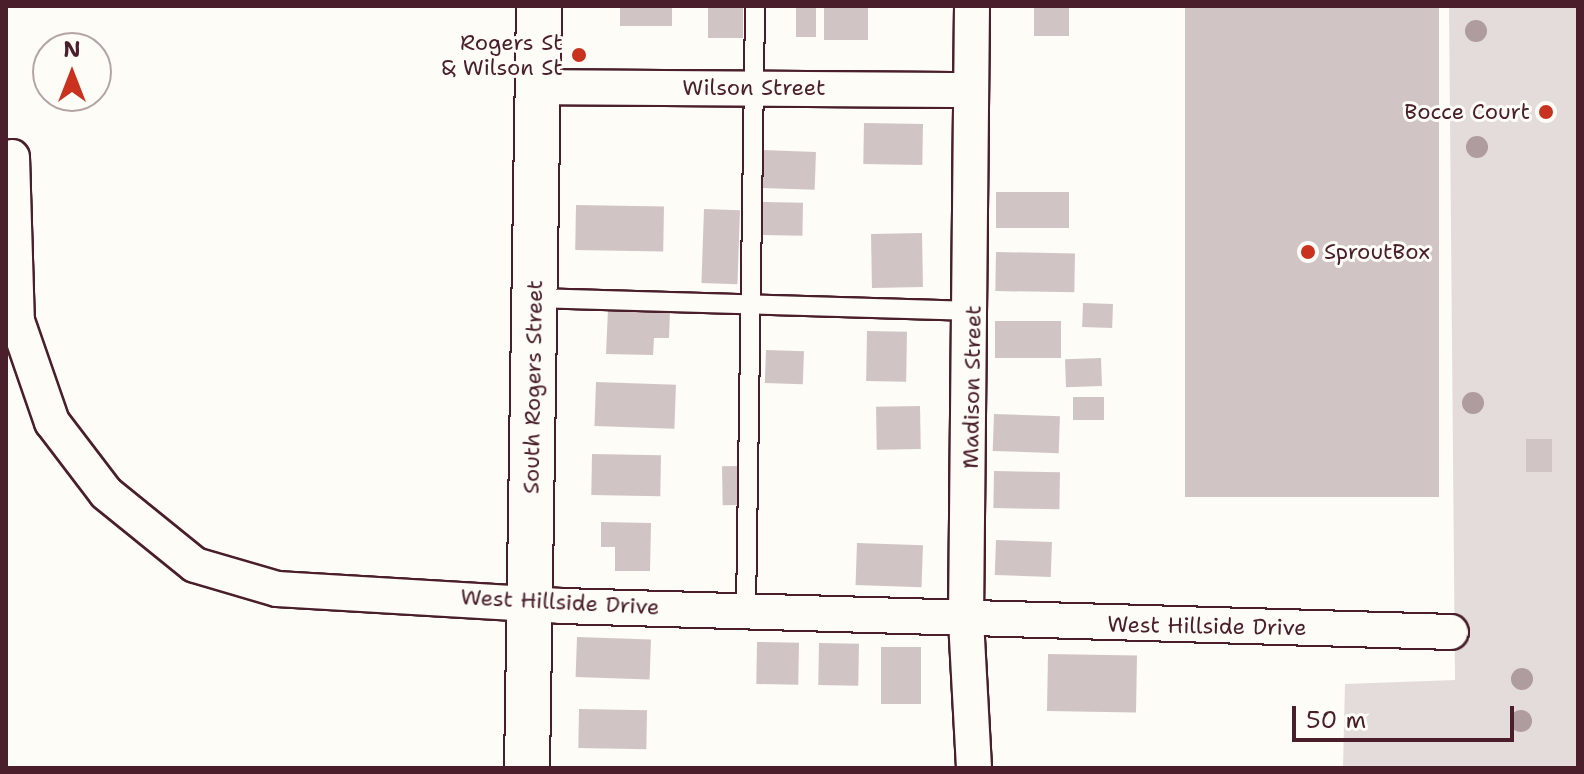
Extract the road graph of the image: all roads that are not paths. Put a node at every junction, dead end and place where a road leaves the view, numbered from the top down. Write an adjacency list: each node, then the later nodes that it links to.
1 (539, 6): 4 (street, South Rogers Street)
2 (755, 6): 5 (lane)
3 (972, 6): 6 (street, Madison Street)
4 (536, 87): 5 (street, Wilson Street); 8 (street, South Rogers Street)
5 (754, 88): 6 (street, Wilson Street); 9 (lane)
6 (971, 90): 10 (street, Madison Street)
7 (12, 157): 11 (street, West Hillside Drive)
8 (535, 298): 9 (lane); 12 (street, South Rogers Street)
9 (750, 304): 10 (lane); 13 (lane)
10 (974, 311): 14 (street, Madison Street)
11 (15, 342): 12 (street, West Hillside Drive)
12 (528, 603): 13 (street, West Hillside Drive); 16 (street, South Rogers Street)
13 (746, 609): 14 (street, West Hillside Drive)
14 (966, 620): 15 (street, West Hillside Drive); 17 (street, Madison Street)
15 (1451, 632)
16 (527, 768)
17 (974, 768)

